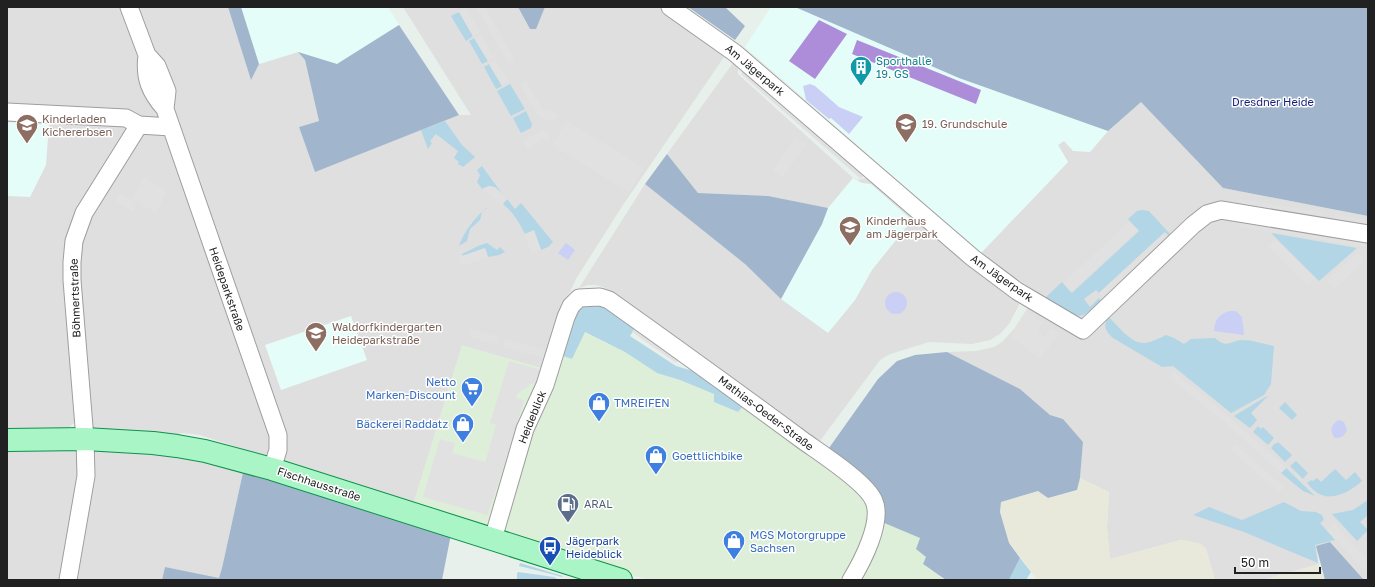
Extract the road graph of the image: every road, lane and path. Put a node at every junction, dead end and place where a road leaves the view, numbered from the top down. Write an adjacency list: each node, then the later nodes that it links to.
1 (129, 7): 5 (street, Heideparkstraße)
2 (670, 7): 6 (street, Am Jägerpark)
3 (7, 112): 4 (street)
4 (139, 125): 5 (street); 8 (street, Böhmertstraße)
5 (171, 128): 10 (street, Heideparkstraße)
6 (1368, 234)
7 (579, 298): 11 (street, Heideblick); 14 (street, Mathias-Oeder-Straße)
8 (85, 439): 9 (main road, Fischhausstraße); 10 (main road, Fischhausstraße); 12 (street, Böhmertstraße)
9 (7, 440)
10 (272, 469): 11 (main road, Fischhausstraße)
11 (493, 539): 13 (main road, Fischhausstraße)
12 (68, 580)
13 (621, 580)
14 (851, 580)

